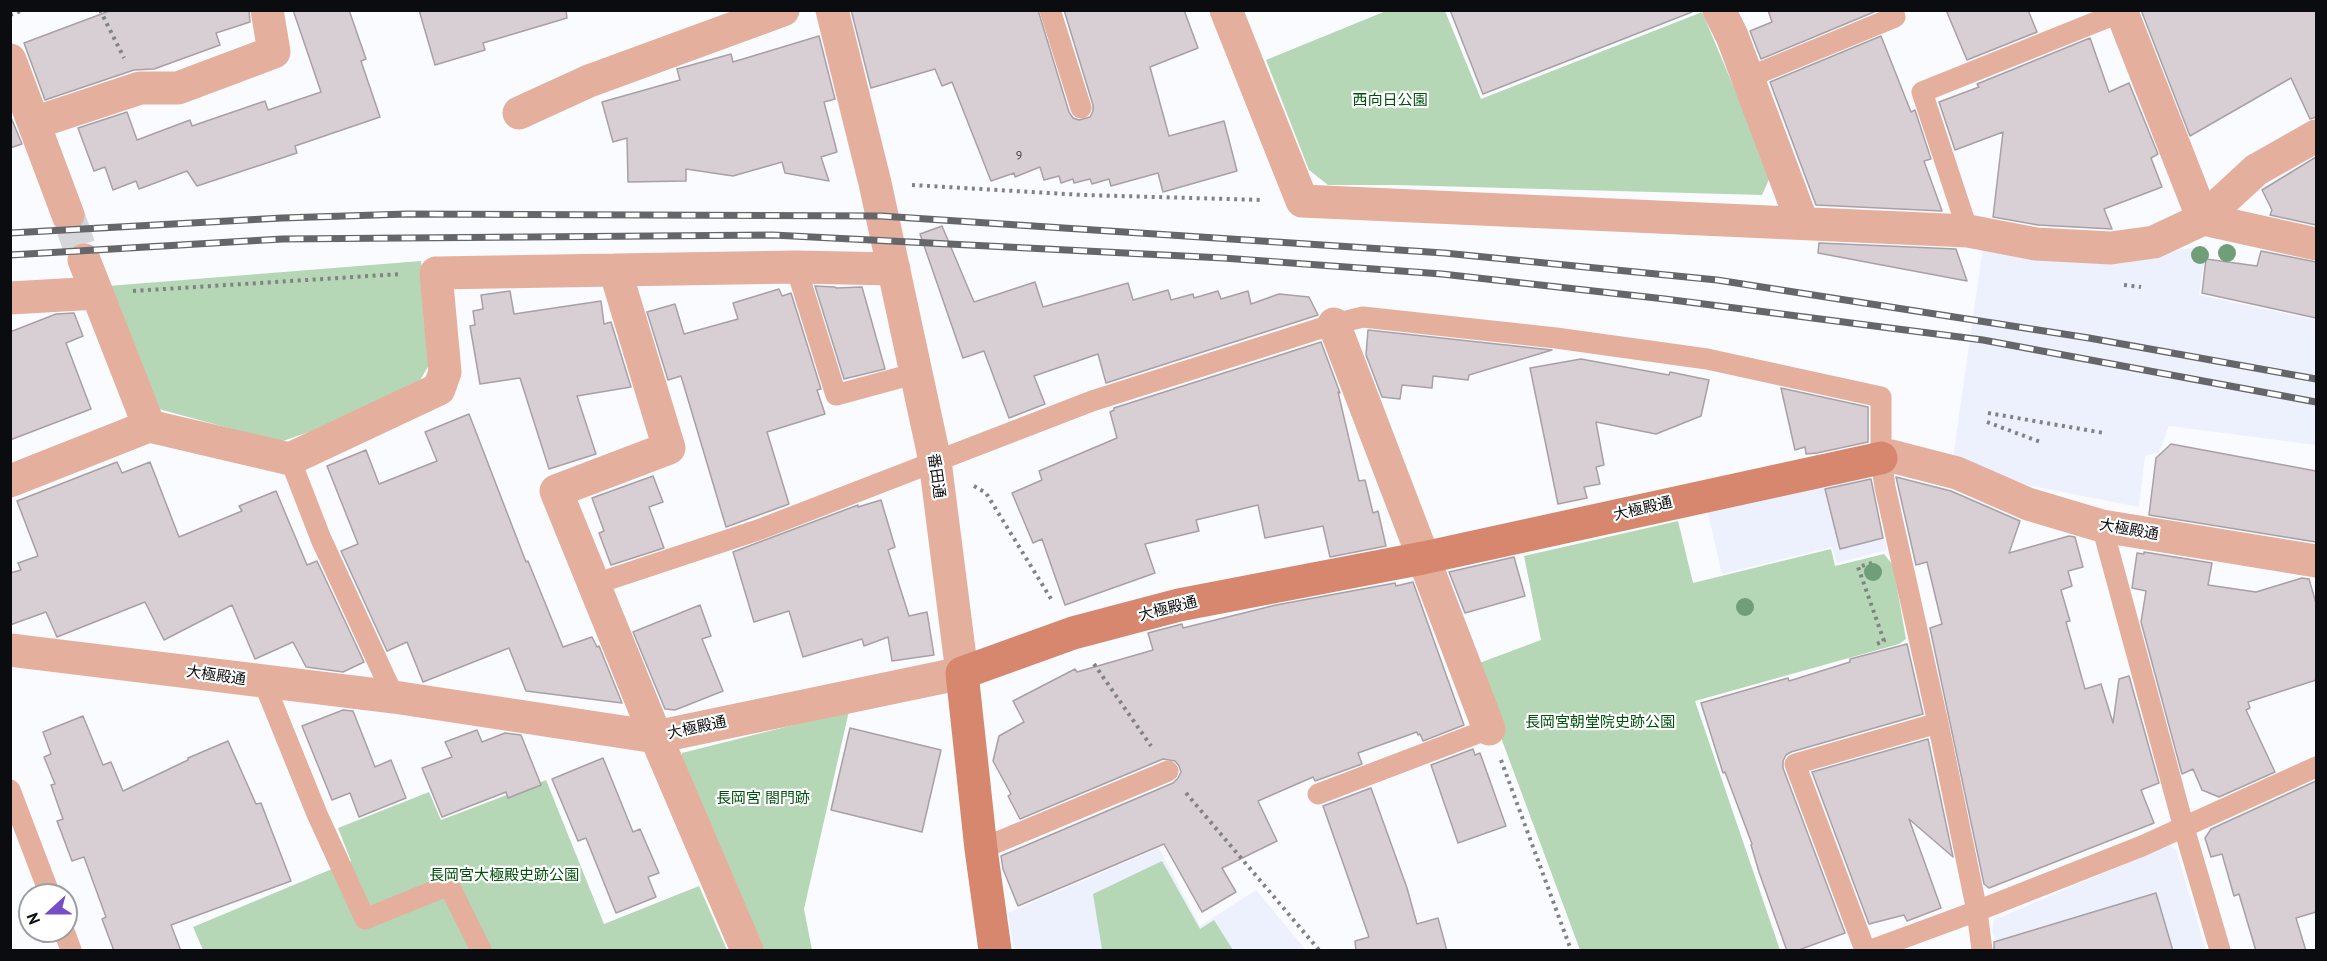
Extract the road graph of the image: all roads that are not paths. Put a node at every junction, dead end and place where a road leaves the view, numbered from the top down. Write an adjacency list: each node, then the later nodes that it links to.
1 (267, 10): 13 (street)
2 (783, 10): 12 (street)
3 (832, 10): 22 (street, 番田通)
4 (1050, 10): 11 (lane)
5 (1226, 10): 17 (street)
6 (1719, 10): 10 (street)
7 (2121, 11): 16 (street); 18 (lane)
8 (1895, 17): 10 (lane)
9 (10, 60): 13 (street)
10 (1748, 78): 17 (street)
11 (1082, 108)
12 (519, 113)
13 (34, 123): 15 (street)
14 (2316, 136): 16 (street)
15 (68, 215)
16 (2203, 219): 18 (street); 19 (street)
17 (1802, 222): 18 (street)
18 (1968, 231)
19 (2316, 244)
20 (84, 260): 24 (street)
21 (796, 267): 22 (street); 23 (street); 27 (lane)
22 (894, 269): 27 (street, 番田通)
23 (615, 270): 30 (street); 36 (street)
24 (97, 293): 25 (street); 28 (street)
25 (10, 298)
26 (1334, 324): 29 (lane); 31 (lane); 34 (street)
27 (916, 374): 31 (street, 番田通)
28 (149, 426): 30 (street); 32 (street)
29 (1881, 458): 33 (street, 大極殿通); 34 (main road, 大極殿通); 41 (lane)
30 (290, 459): 40 (lane)
31 (935, 461): 36 (lane); 38 (street, 番田通)
32 (10, 481)
33 (2102, 526): 35 (street, 大極殿通); 48 (lane)
34 (1423, 558): 38 (main road, 大極殿通); 42 (street)
35 (2316, 561)
36 (595, 584): 43 (street)
37 (10, 650): 39 (street, 大極殿通)
38 (962, 673): 43 (street, 大極殿通); 49 (main road, 番田通)
39 (264, 683): 40 (street, 大極殿通); 52 (lane)
40 (394, 697): 43 (street, 大極殿通)
41 (1938, 723): 51 (lane); 55 (lane)
42 (1489, 729): 47 (lane)
43 (656, 737): 53 (street)
44 (2316, 767): 48 (lane)
45 (1168, 771): 49 (lane)
46 (10, 790): 50 (lane)
47 (1318, 794)
48 (2184, 828): 51 (lane); 58 (lane)
49 (981, 849): 54 (main road, 番田通)
50 (45, 883)
51 (1977, 912): 56 (lane); 57 (lane)
52 (481, 951)
53 (747, 951)
54 (995, 951)
55 (1865, 951)
56 (1871, 951)
57 (1982, 951)
58 (2220, 951)

